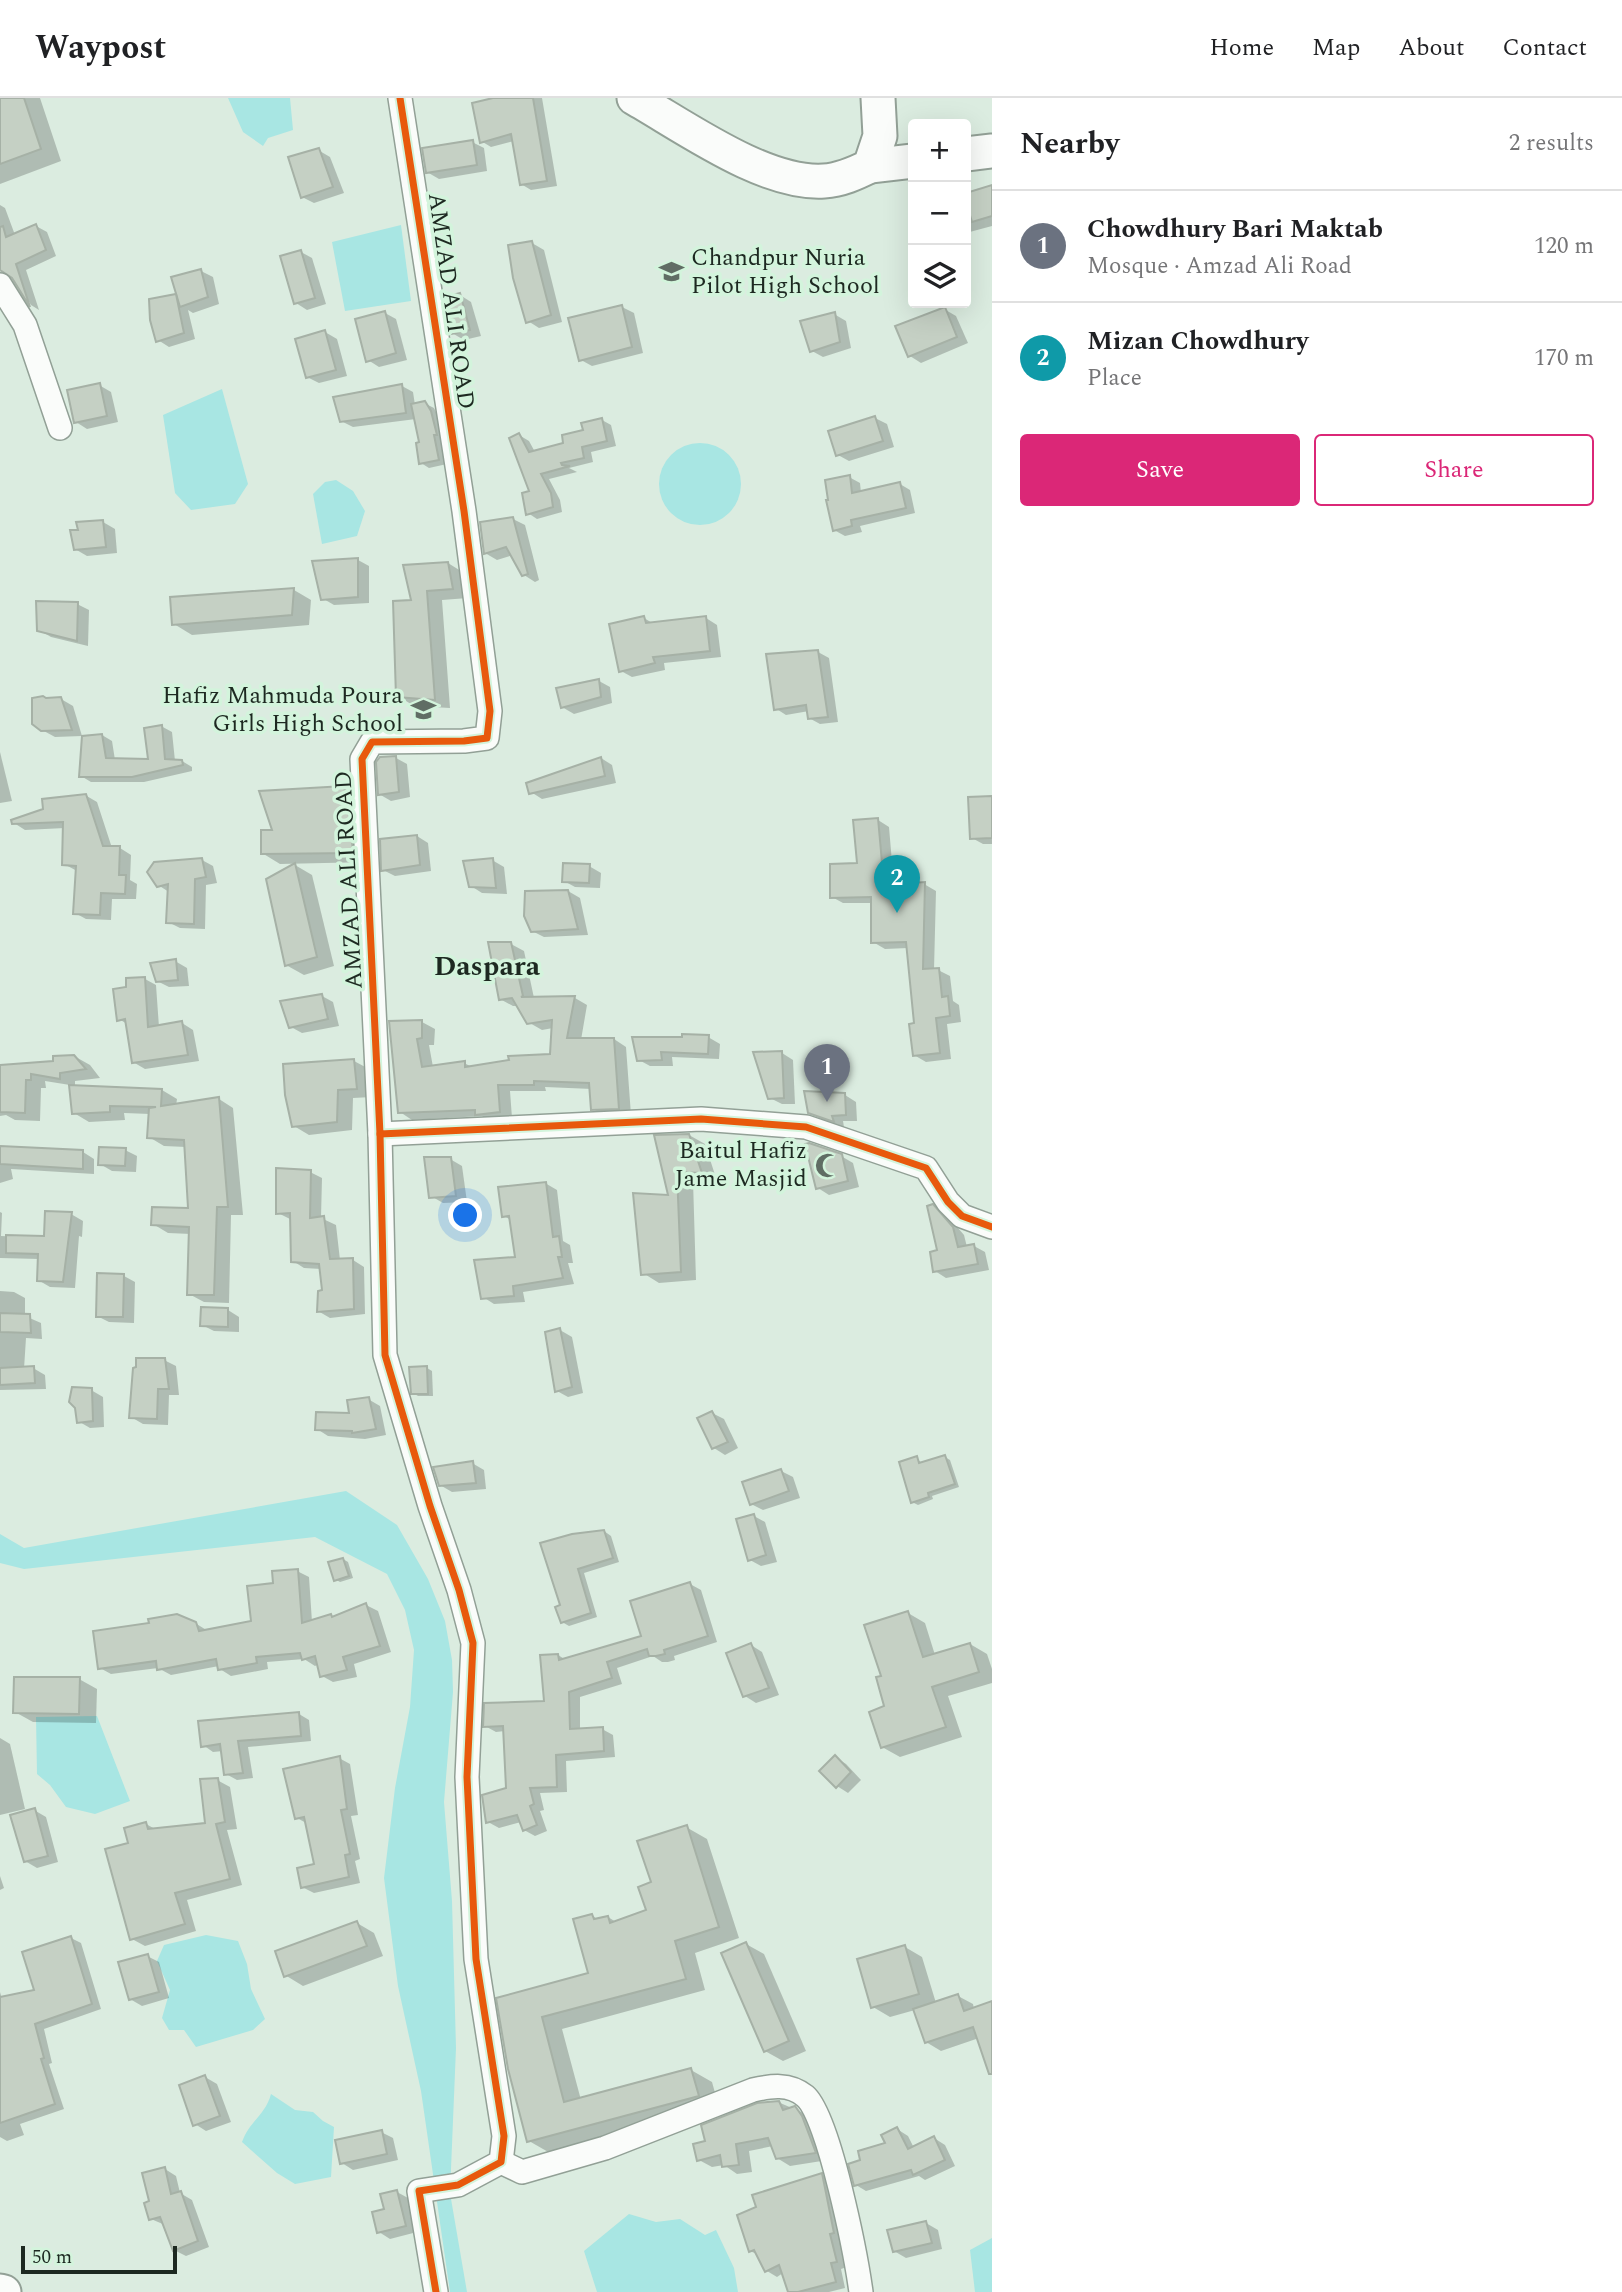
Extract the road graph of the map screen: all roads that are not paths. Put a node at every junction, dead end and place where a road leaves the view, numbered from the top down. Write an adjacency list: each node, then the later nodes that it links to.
1 (400, 98): 10 (street, AMZAD ALI ROAD)
2 (634, 98): 7 (main road)
3 (879, 102): 7 (main road)
4 (992, 151): 5 (main road)
5 (971, 153)
6 (908, 162): 7 (main road)
7 (870, 166)
8 (0, 285): 9 (street)
9 (60, 428)
10 (380, 1134): 11 (street); 12 (street)
11 (992, 1227)
12 (501, 2162): 13 (street); 14 (street)
13 (436, 2292)
14 (861, 2292)

